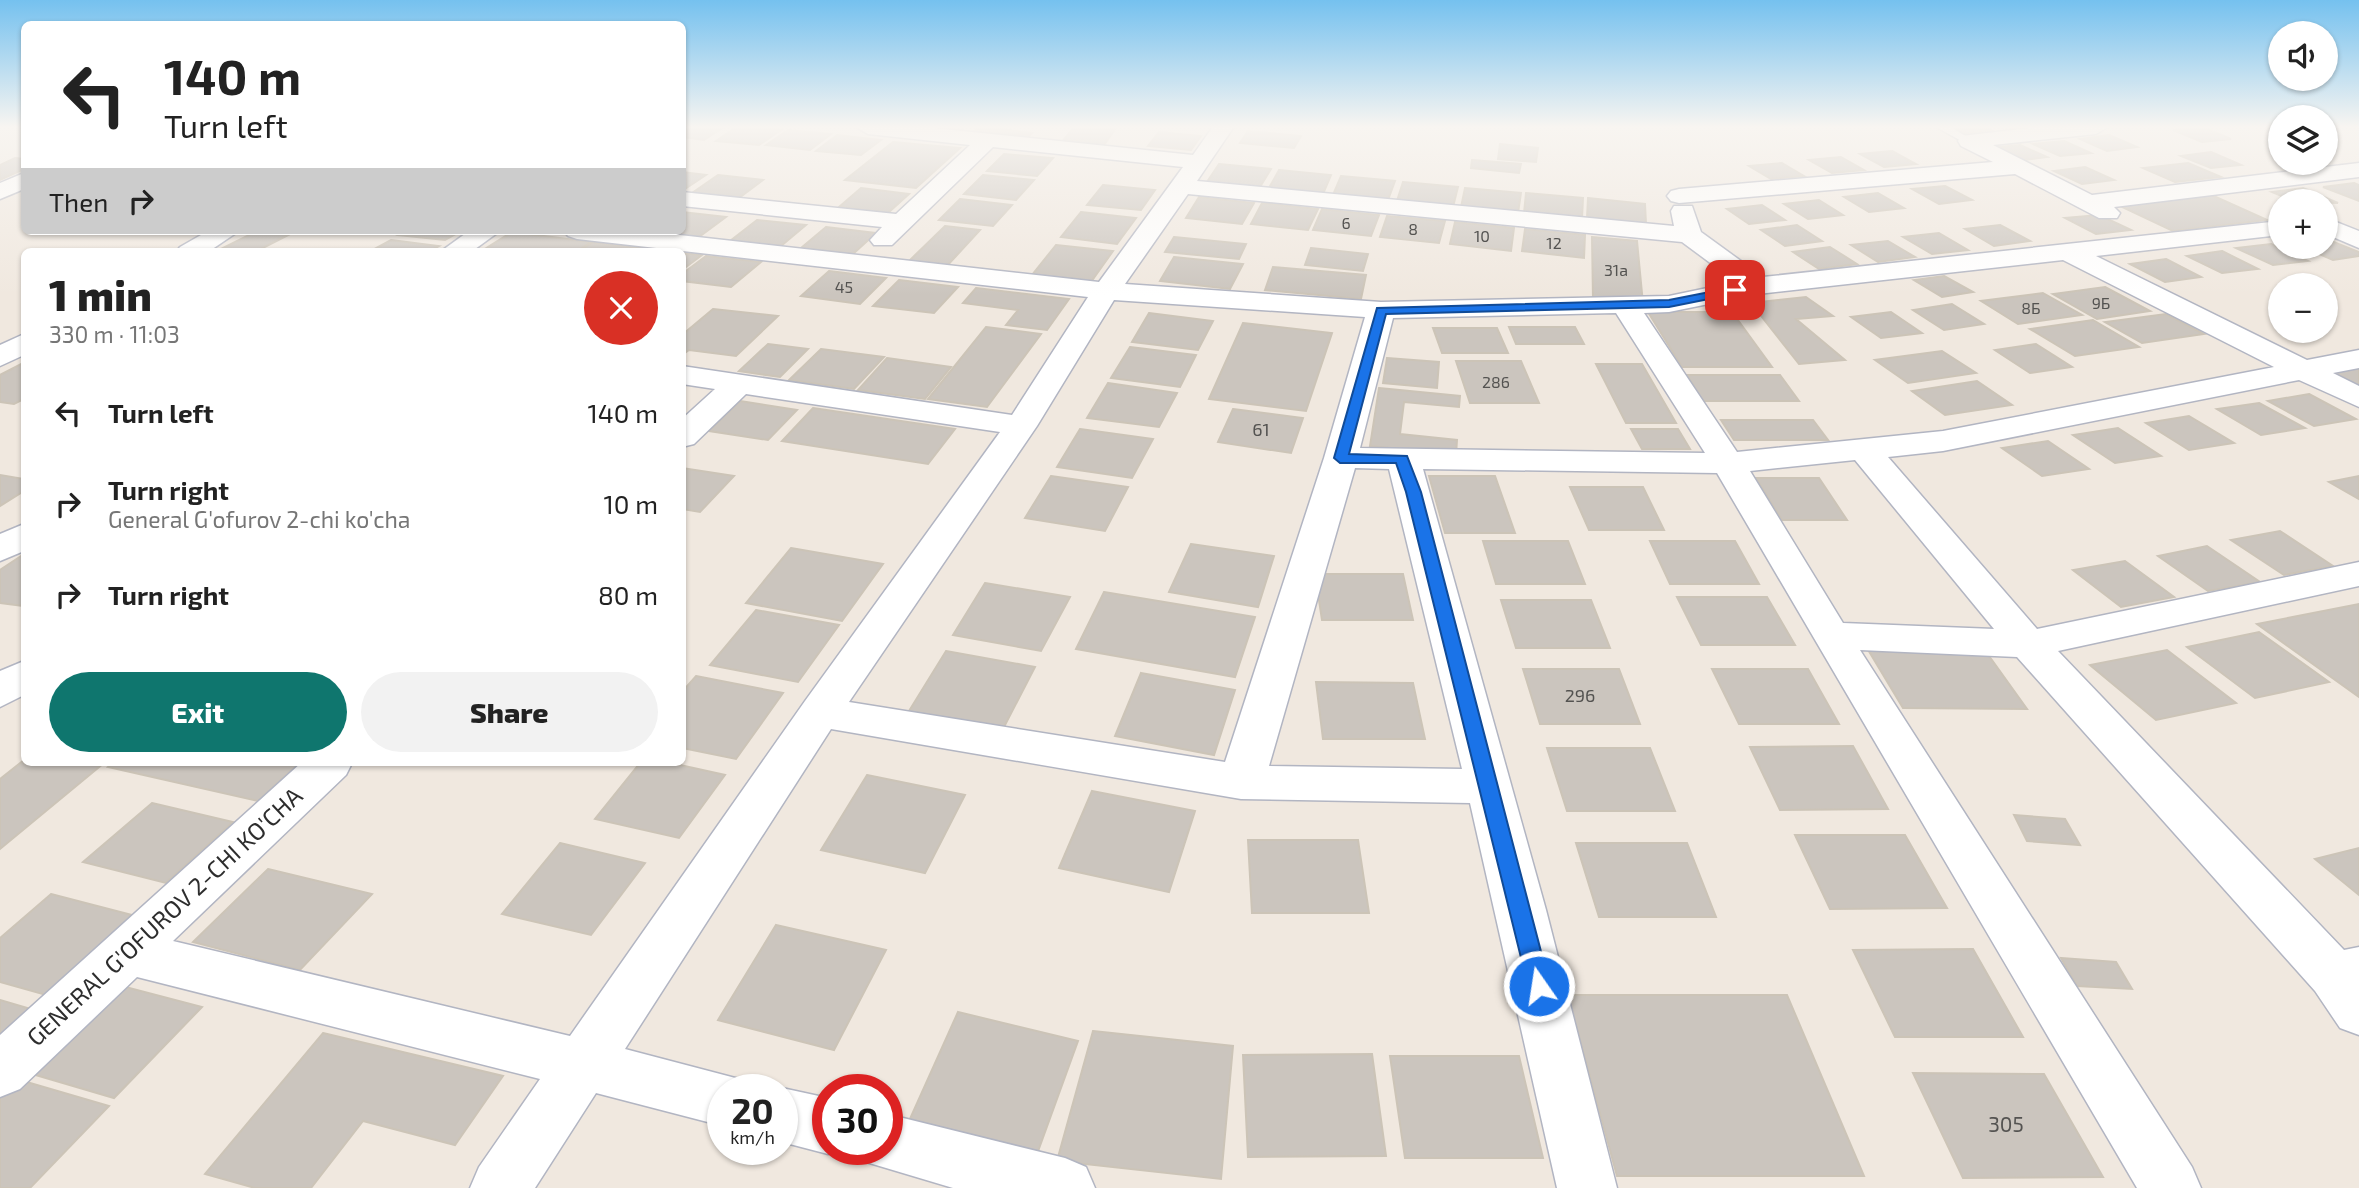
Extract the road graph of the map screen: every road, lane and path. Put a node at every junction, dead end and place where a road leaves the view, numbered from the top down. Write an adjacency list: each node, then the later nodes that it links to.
1 (17, 183): 8 (street)
2 (942, 183): 13 (street)
3 (1183, 183): 7 (street)
4 (1790, 183): 19 (street)
5 (2049, 183): 12 (street)
6 (2248, 183): 12 (street)
7 (1181, 186): 19 (street); 27 (street)
8 (0, 192)
9 (686, 199): 13 (street)
10 (0, 201): 11 (street)
11 (21, 202)
12 (2086, 203): 21 (street)
13 (901, 222): 25 (street)
14 (2268, 229): 21 (street)
15 (2338, 230): 20 (street)
16 (219, 235): 22 (street)
17 (481, 235): 23 (street)
18 (615, 235): 25 (street)
19 (1689, 235): 26 (street)
20 (2359, 240)
21 (2167, 242): 24 (street)
22 (196, 248)
23 (459, 248)
24 (2068, 252): 26 (street); 33 (street)
25 (862, 261): 27 (street)
26 (1758, 286): 28 (street)
27 (1106, 291): 29 (street); 37 (street)
28 (1625, 306): 29 (street); 42 (street)
29 (1381, 310): 40 (street)
30 (21, 345): 31 (street)
31 (0, 356)
32 (2359, 359): 33 (street)
33 (2303, 368): 36 (street); 39 (street)
34 (686, 375): 35 (street)
35 (740, 383): 37 (street); 38 (street)
36 (2359, 398)
37 (1021, 426): 50 (street)
38 (686, 433)
39 (1864, 449): 42 (street); 47 (street)
40 (1340, 458): 41 (street); 52 (street)
41 (1402, 459): 42 (street); 53 (street)
42 (1728, 463): 46 (street)
43 (21, 537): 44 (street)
44 (0, 550)
45 (2359, 574): 47 (street)
46 (1831, 636): 47 (street); 63 (street)
47 (2028, 644): 55 (street)
48 (21, 676): 49 (street)
49 (0, 692)
50 (820, 712): 52 (street); 56 (street)
51 (327, 766): 54 (street, GENERAL G'OFUROV 2-CHI KO'CHA)
52 (1241, 782): 53 (street)
53 (1489, 786): 62 (street)
54 (126, 951): 56 (street); 57 (street, GENERAL G'OFUROV 2-CHI KO'CHA)
55 (2351, 985)
56 (584, 1063): 58 (street); 60 (street)
57 (0, 1071)
58 (707, 1095)
59 (903, 1146): 61 (street)
60 (500, 1188)
61 (1065, 1188)
62 (1587, 1188)
63 (2171, 1188)

